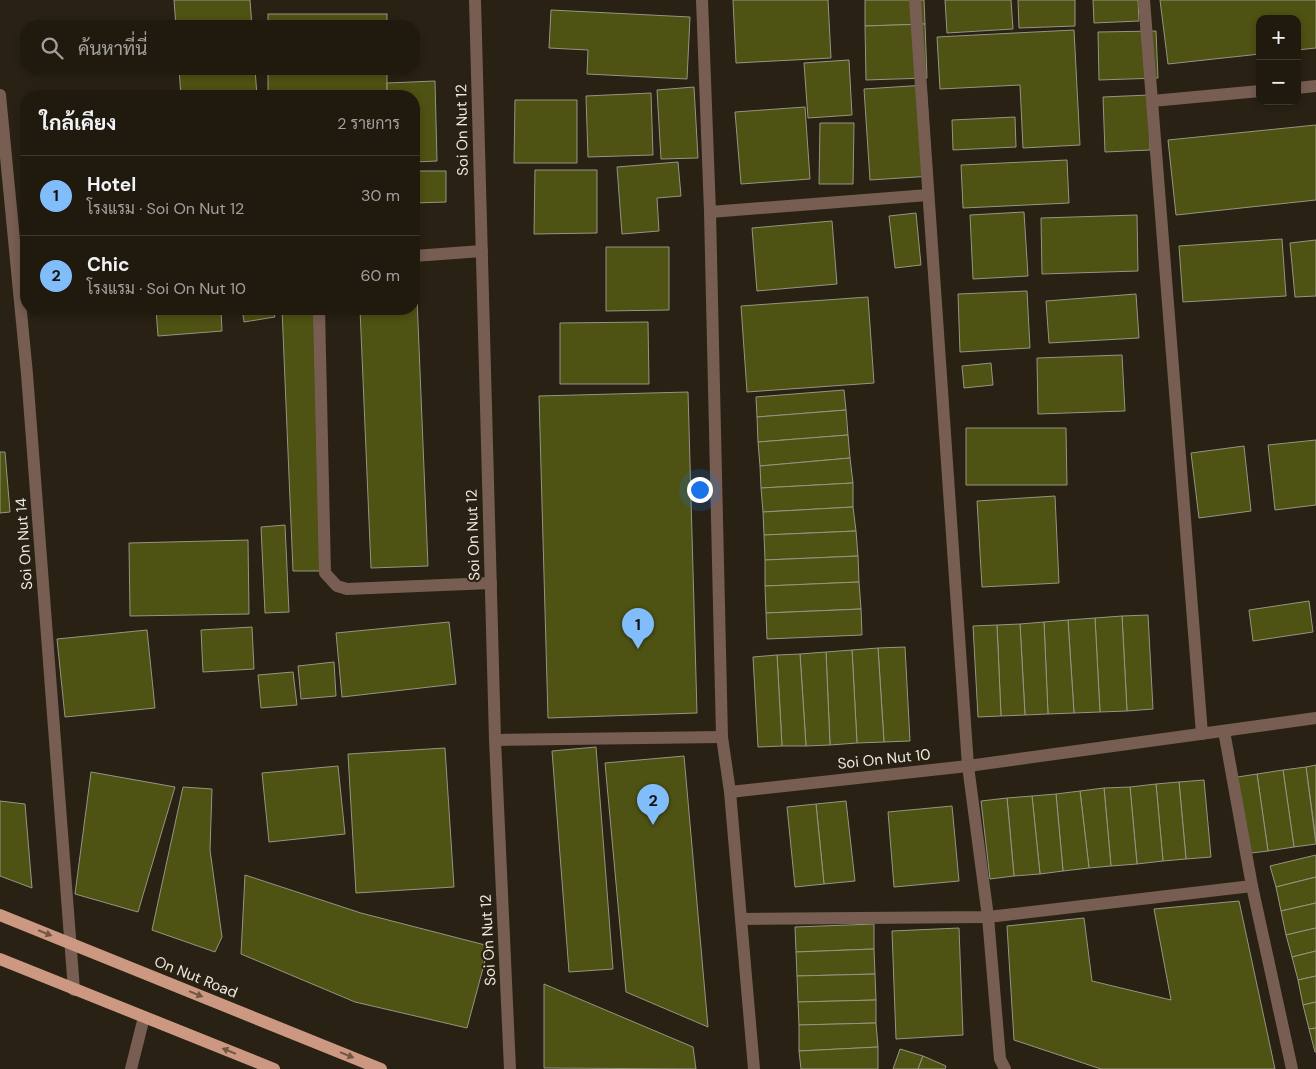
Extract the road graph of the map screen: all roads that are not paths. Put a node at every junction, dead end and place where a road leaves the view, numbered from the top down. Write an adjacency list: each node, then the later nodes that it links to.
1 (475, 0): 12 (street, Soi On Nut 12)
2 (702, 0): 11 (street)
3 (915, 0): 10 (street)
4 (1144, 0): 9 (street)
5 (1316, 86): 6 (street)
6 (1301, 88)
7 (1256, 91): 9 (street)
8 (0, 95): 14 (street, Soi On Nut 14)
9 (1152, 101): 20 (street)
10 (928, 195): 11 (street); 23 (street)
11 (710, 212): 21 (street)
12 (482, 251): 13 (street); 17 (street, Soi On Nut 12)
13 (420, 256)
14 (20, 294)
15 (22, 315): 29 (street, Soi On Nut 14)
16 (319, 315): 17 (street)
17 (491, 583): 22 (street, Soi On Nut 12)
18 (1316, 718): 19 (street, Soi On Nut 10)
19 (1224, 731): 20 (street, Soi On Nut 10); 25 (street)
20 (1202, 734): 23 (street, Soi On Nut 10)
21 (722, 737): 22 (street); 24 (street)
22 (495, 740): 36 (street, Soi On Nut 12)
23 (968, 766): 24 (street, Soi On Nut 10); 27 (street)
24 (730, 792): 28 (street)
25 (1252, 886): 27 (street); 39 (street)
26 (0, 915): 29 (main road, On Nut Road, one-way to 29)
27 (988, 917): 28 (street); 38 (street)
28 (741, 919): 37 (street)
29 (71, 943): 31 (street, Soi On Nut 14); 35 (main road, On Nut Road, one-way to 35)
30 (0, 959): 31 (main road)
31 (74, 990): 32 (main road)
32 (144, 1017): 33 (street); 34 (main road, one-way to 32)
33 (131, 1069)
34 (274, 1069)
35 (381, 1069)
36 (510, 1069)
37 (754, 1069)
38 (1005, 1069)
39 (1292, 1069)

